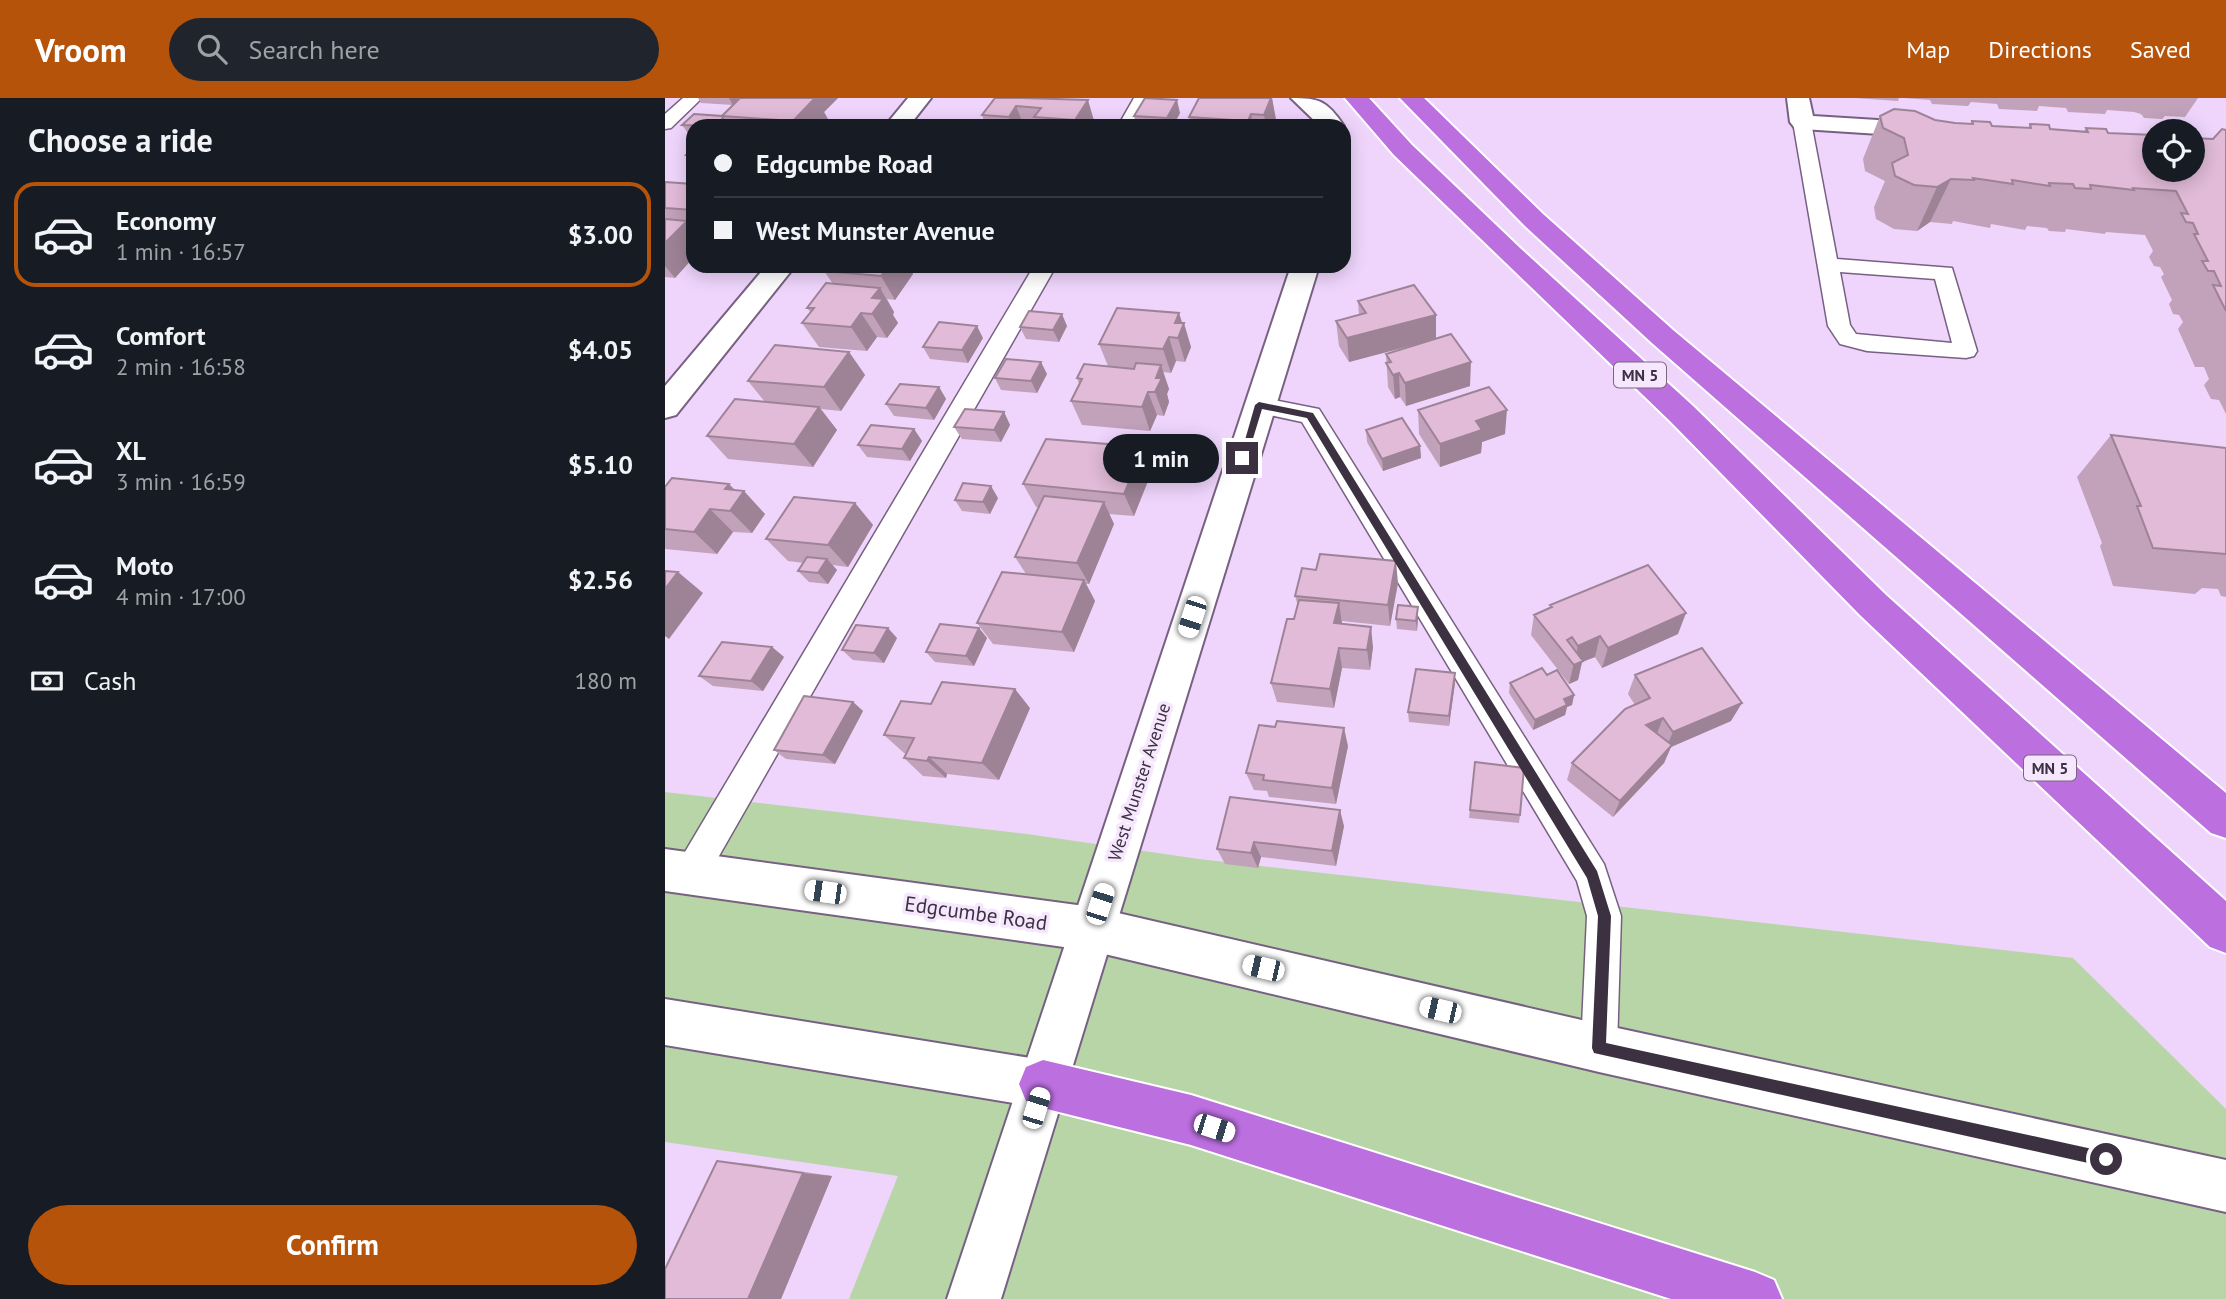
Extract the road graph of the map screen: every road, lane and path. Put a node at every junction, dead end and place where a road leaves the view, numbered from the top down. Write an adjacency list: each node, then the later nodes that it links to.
1 (693, 98): 12 (lane)
2 (920, 98): 8 (street)
3 (1143, 98): 9 (lane)
4 (1302, 98): 10 (street)
5 (1356, 98): 23 (highway, MN 5)
6 (1411, 98): 20 (highway, MN 5)
7 (1798, 98): 11 (street)
8 (903, 119)
9 (1131, 119)
10 (1326, 119)
11 (1802, 122): 13 (street); 14 (lane)
12 (665, 124)
13 (1952, 132)
14 (1829, 265): 14 (lane)
15 (775, 273): 19 (street)
16 (1041, 273): 21 (lane)
17 (1303, 273): 18 (street, West Munster Avenue)
18 (1259, 405): 22 (street, West Munster Avenue); 25 (lane)
19 (665, 407)
20 (2226, 819)
21 (678, 872): 22 (street, Edgcumbe Road)
22 (1091, 929): 25 (street, Edgcumbe Road); 26 (street, West Munster Avenue)
23 (2226, 932)
24 (665, 1022): 26 (street)
25 (1599, 1048): 27 (street, Edgcumbe Road)
26 (1043, 1084): 28 (street, West Munster Avenue); 29 (highway)
27 (2226, 1186)
28 (974, 1299)
29 (1755, 1299)

